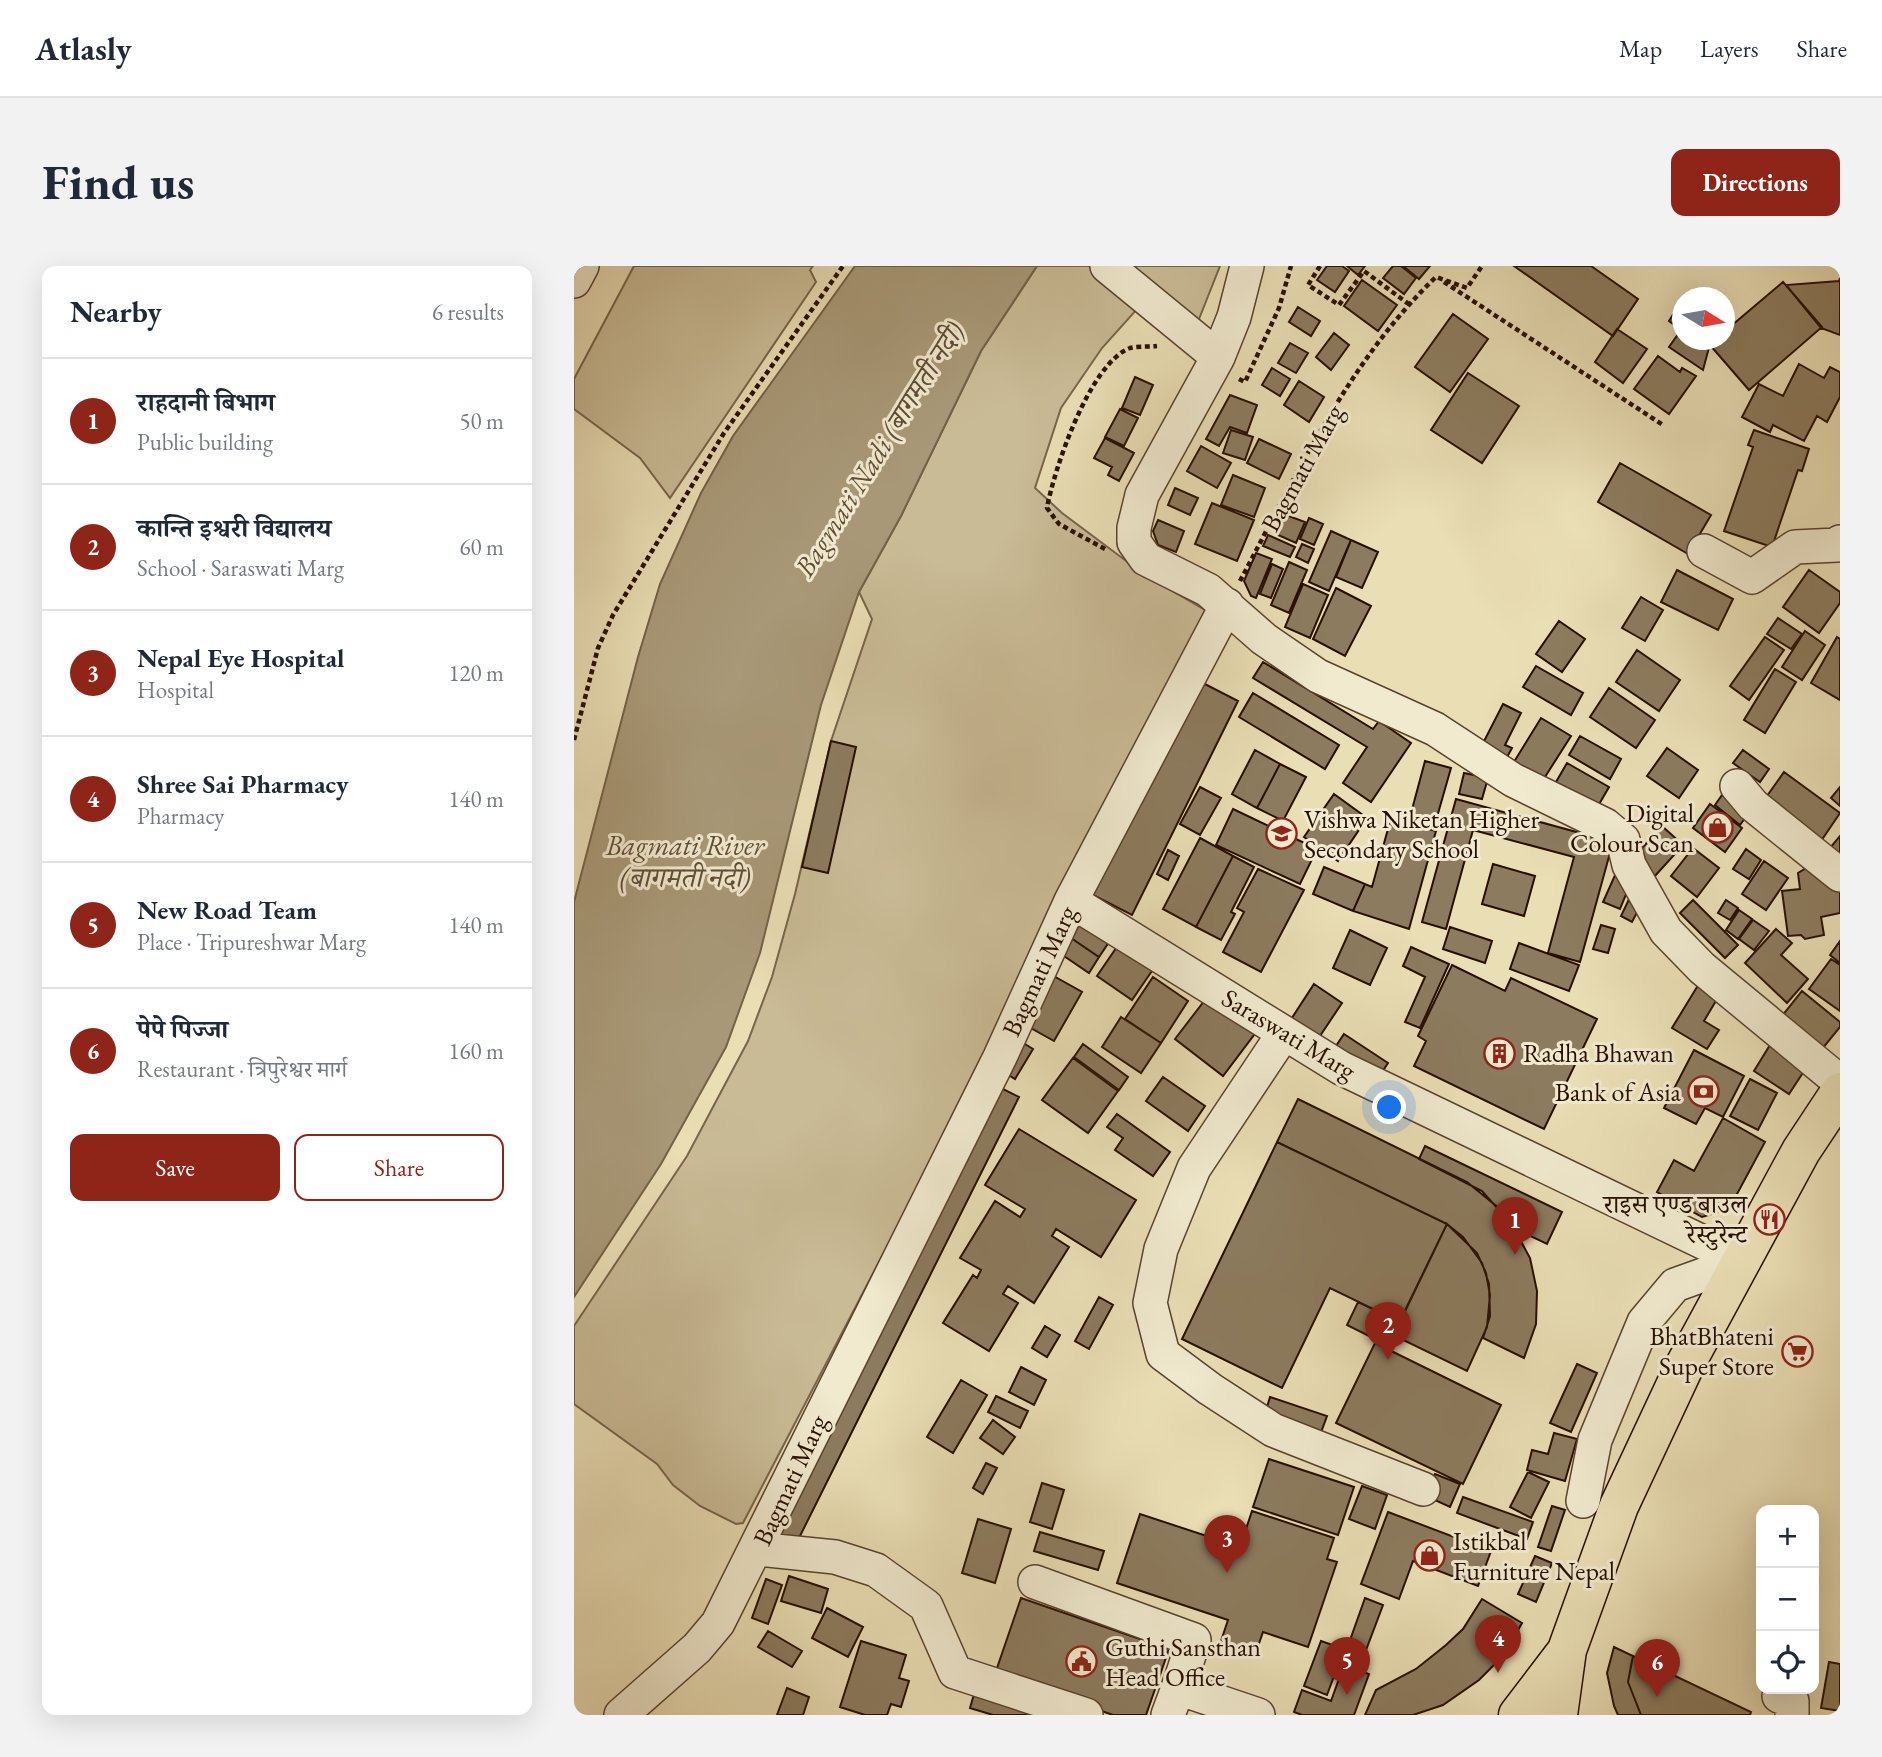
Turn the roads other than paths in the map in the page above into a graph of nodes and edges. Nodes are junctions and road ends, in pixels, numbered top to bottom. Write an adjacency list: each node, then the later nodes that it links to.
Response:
1 (582, 266): 4 (street)
2 (1107, 266): 5 (street)
3 (1247, 266): 5 (street)
4 (574, 281)
5 (1211, 356): 8 (street)
6 (1840, 542): 7 (street)
7 (1704, 551)
8 (1227, 605): 11 (street, Bagmati Marg); 13 (street)
9 (1737, 786): 10 (street)
10 (1840, 875)
11 (1071, 901): 12 (street, Saraswati Marg); 18 (street, Bagmati Marg)
12 (1284, 1033): 15 (street, Saraswati Marg); 16 (street)
13 (1840, 1082)
14 (1840, 1092): 15 (highway)
15 (1742, 1261): 17 (street); 20 (highway)
16 (1423, 1489)
17 (1583, 1501)
18 (757, 1549): 23 (street, Bagmati Marg); 24 (street)
19 (1035, 1583): 22 (street)
20 (1567, 1650): 26 (highway); 27 (highway)
21 (1780, 1694): 28 (street)
22 (1173, 1701): 25 (street)
23 (621, 1715)
24 (1086, 1715)
25 (1258, 1715)
26 (1518, 1715)
27 (1558, 1715)
28 (1792, 1715)

